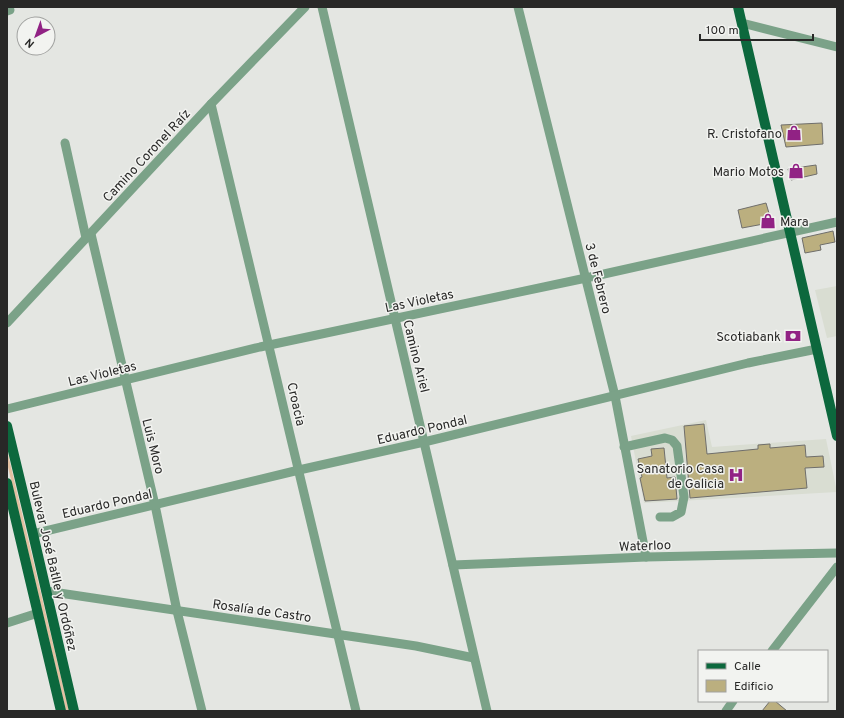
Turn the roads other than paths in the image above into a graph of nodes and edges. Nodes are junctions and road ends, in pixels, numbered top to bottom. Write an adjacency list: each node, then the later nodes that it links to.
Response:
1 (305, 7): 7 (street, Camino Coronel Raíz)
2 (322, 7): 13 (street, Camino Ariel)
3 (518, 7): 12 (street, 3 de Febrero)
4 (738, 7): 5 (main road)
5 (742, 23): 6 (street); 10 (main road)
6 (837, 47)
7 (211, 104): 11 (street, Camino Coronel Raíz); 15 (street, Croacia)
8 (65, 143): 11 (street, Luis Moro)
9 (837, 222): 10 (street, Las Violetas)
10 (790, 232): 12 (street, Las Violetas); 16 (main road)
11 (88, 236): 14 (street, Camino Coronel Raíz); 17 (street, Luis Moro)
12 (586, 278): 13 (street, Las Violetas); 18 (street, 3 de Febrero)
13 (395, 319): 15 (street, Las Violetas); 23 (street, Camino Ariel)
14 (7, 323)
15 (270, 345): 17 (street, Las Violetas); 25 (street, Croacia)
16 (817, 349): 18 (street, Eduardo Pondal); 20 (main road)
17 (125, 381): 19 (street, Las Violetas); 27 (street, Luis Moro)
18 (615, 396): 23 (street, Eduardo Pondal); 24 (street, 3 de Febrero)
19 (7, 409)
20 (835, 419): 22 (main road)
21 (7, 426): 29 (main road, Bulevar José Batlle y Ordóñez)
22 (837, 436)
23 (424, 442): 25 (street, Eduardo Pondal); 32 (street, Camino Ariel)
24 (624, 447): 28 (street); 31 (street, 3 de Febrero)
25 (299, 470): 27 (street, Eduardo Pondal); 38 (street, Croacia)
26 (7, 483): 36 (main road, Bulevar José Batlle y Ordóñez)
27 (155, 505): 29 (street, Eduardo Pondal); 35 (street, Luis Moro)
28 (660, 517)
29 (33, 534): 34 (main road, Bulevar José Batlle y Ordóñez)
30 (837, 553): 31 (street, Waterloo)
31 (646, 557): 32 (street, Waterloo)
32 (453, 565): 40 (street, Camino Ariel)
33 (837, 567): 39 (street)
34 (46, 591): 35 (street, Rosalía de Castro); 43 (main road, Bulevar José Batlle y Ordóñez)
35 (178, 611): 38 (street, Rosalía de Castro); 44 (street, Luis Moro)
36 (38, 613): 37 (street); 42 (main road, Bulevar José Batlle y Ordóñez)
37 (7, 623)
38 (338, 634): 40 (street, Rosalía de Castro); 45 (street, Croacia)
39 (773, 650)
40 (474, 658): 46 (street, Camino Ariel)
41 (732, 702): 47 (street)
42 (61, 711)
43 (74, 711)
44 (202, 711)
45 (356, 711)
46 (487, 711)
47 (726, 711)

